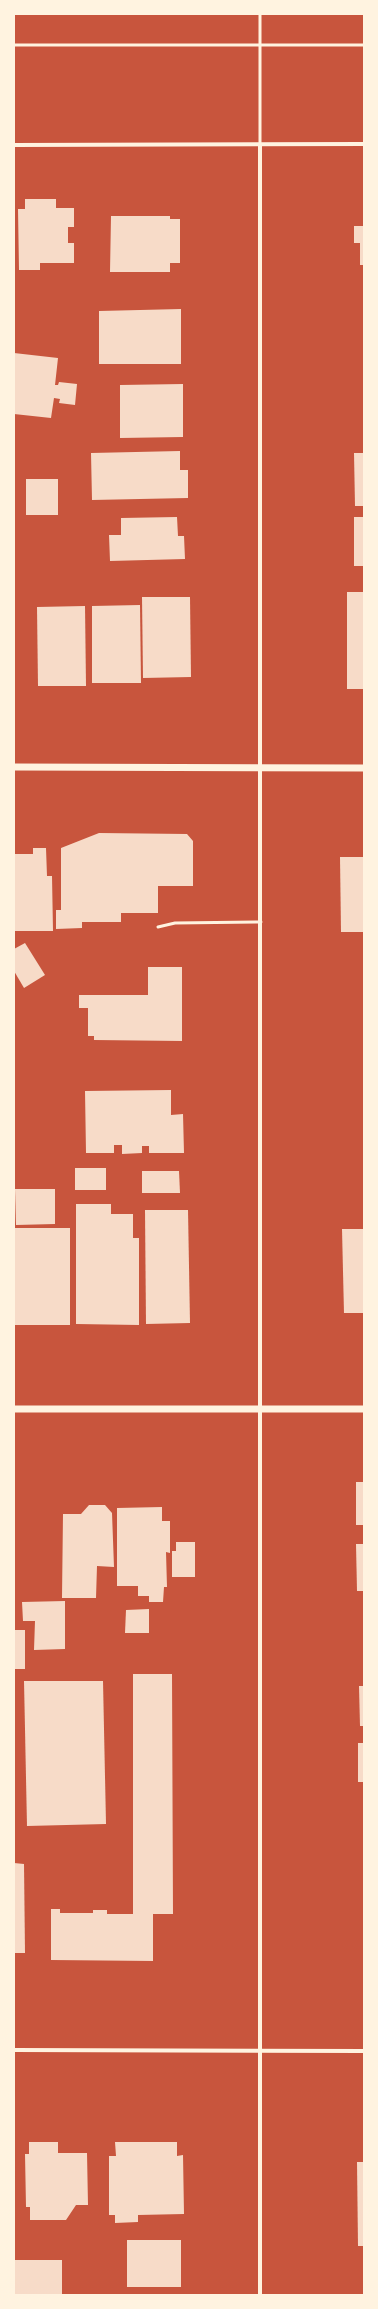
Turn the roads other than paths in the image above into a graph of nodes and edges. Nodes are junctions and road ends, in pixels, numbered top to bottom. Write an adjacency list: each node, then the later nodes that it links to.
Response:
1 (260, 14): 3 (lane)
2 (14, 45): 3 (lane)
3 (260, 45): 4 (lane); 7 (lane)
4 (364, 45)
5 (364, 144): 7 (street)
6 (14, 145): 7 (street)
7 (260, 146): 9 (street)
8 (14, 767): 9 (street)
9 (260, 768): 10 (street); 11 (street)
10 (364, 768)
11 (261, 922): 12 (lane); 13 (street)
12 (158, 927)
13 (261, 1408): 14 (street); 15 (street); 18 (street)
14 (14, 1409)
15 (364, 1409)
16 (14, 2050): 18 (street)
17 (364, 2051): 18 (street)
18 (260, 2052): 19 (street)
19 (260, 2295)

